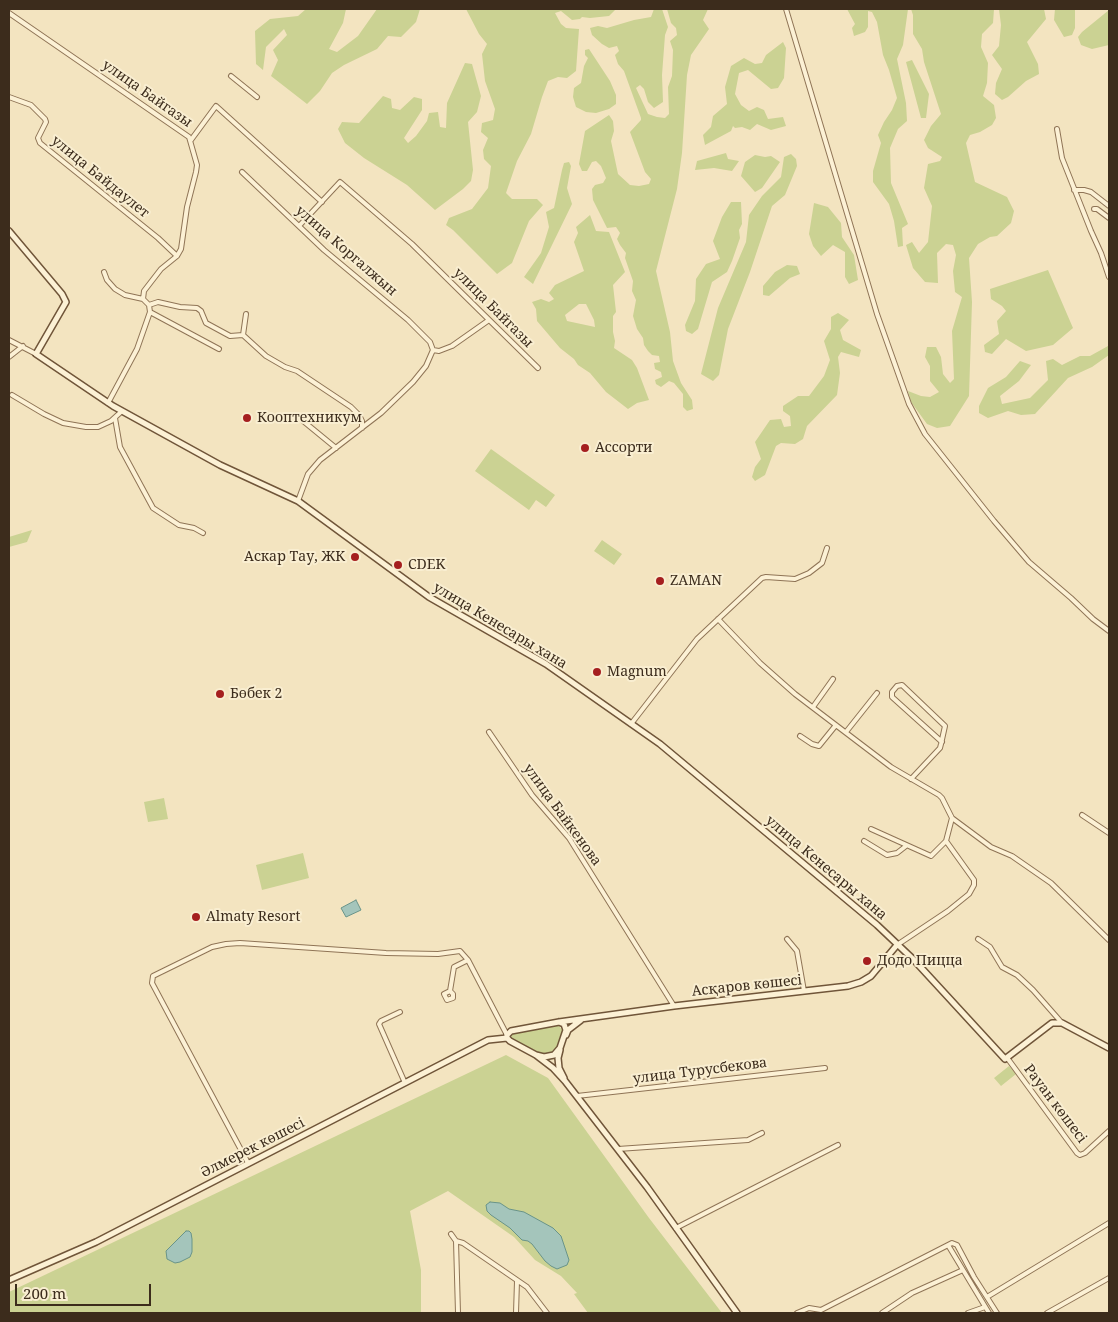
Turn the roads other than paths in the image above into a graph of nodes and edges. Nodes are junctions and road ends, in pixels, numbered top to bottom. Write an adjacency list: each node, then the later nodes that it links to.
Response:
1 (786, 9): 43 (street)
2 (9, 13): 7 (street, улица Байгазы)
3 (231, 76): 5 (street)
4 (9, 97): 16 (street, улица Байдаулет)
5 (257, 98)
6 (1057, 128): 9 (street)
7 (191, 140): 10 (street, улица Байгазы); 16 (street)
8 (242, 172): 14 (street, улица Коргалжын)
9 (1074, 190): 11 (street); 18 (street)
10 (322, 202): 14 (street, улица Байгазы); 23 (street, улица Байгазы)
11 (1109, 206)
12 (1094, 209): 13 (street)
13 (1109, 218)
14 (300, 226): 28 (street, улица Коргалжын)
15 (9, 231): 29 (street)
16 (177, 256): 19 (street)
17 (104, 272): 19 (street)
18 (1109, 277)
19 (143, 299): 20 (street)
20 (149, 304): 21 (street); 24 (street)
21 (150, 312): 27 (street); 33 (street)
22 (246, 314): 24 (street)
23 (489, 320): 28 (street); 31 (street, улица Байгазы)
24 (243, 335): 37 (street)
25 (9, 340): 26 (street)
26 (23, 346): 29 (street); 30 (street)
27 (219, 349)
28 (433, 350): 37 (street)
29 (36, 354): 33 (street, улица Кенесары хана)
30 (9, 357)
31 (538, 368)
32 (12, 394): 36 (street)
33 (108, 403): 34 (street, улица Кенесары хана)
34 (122, 411): 36 (street); 39 (street, улица Кенесары хана)
35 (297, 416): 38 (street)
36 (115, 418): 40 (street)
37 (362, 428): 38 (street)
38 (336, 448): 39 (street)
39 (298, 501): 47 (street, улица Кенесары хана)
40 (203, 533)
41 (828, 548): 42 (street)
42 (718, 619): 46 (street); 47 (street)
43 (1109, 631)
44 (834, 679): 46 (street)
45 (877, 693): 50 (street)
46 (813, 707): 48 (street)
47 (631, 724): 64 (street, улица Кенесары хана)
48 (836, 725): 50 (street); 51 (street)
49 (489, 732): 68 (street, улица Байкенова)
50 (846, 732): 53 (street)
51 (800, 736)
52 (942, 742): 52 (street); 53 (street)
53 (912, 779): 55 (street)
54 (1082, 815): 57 (street)
55 (952, 818): 58 (street); 63 (street)
56 (871, 830): 60 (street)
57 (1109, 833)
58 (946, 840): 60 (street); 64 (street)
59 (864, 841): 60 (street)
60 (906, 846)
61 (788, 939): 67 (street)
62 (978, 940): 72 (street)
63 (1109, 940)
64 (897, 946): 67 (street, Асқаров көшесі); 77 (street)
65 (468, 960): 66 (street); 73 (street); 86 (street)
66 (450, 991)
67 (804, 991): 68 (street, Асқаров көшесі)
68 (674, 1006): 70 (street, Асқаров көшесі)
69 (400, 1012): 80 (street)
70 (584, 1019): 71 (street, Асқаров көшесі); 74 (street)
71 (560, 1022): 73 (street, Әлмерек көшесі); 74 (street)
72 (1062, 1023): 75 (street); 77 (street)
73 (507, 1037): 76 (street); 80 (street, Әлмерек көшесі)
74 (564, 1038): 76 (street); 79 (street)
75 (1109, 1048)
76 (536, 1055): 79 (street)
77 (1008, 1059): 82 (street, Рауан көшесі)
78 (825, 1068): 81 (street, улица Турусбекова)
79 (565, 1081): 81 (street)
80 (405, 1083): 86 (street, Әлмерек көшесі)
81 (577, 1096): 85 (street)
82 (1109, 1131)
83 (762, 1133): 85 (street)
84 (838, 1145): 88 (street)
85 (618, 1150): 88 (street)
86 (248, 1163): 94 (street, Әлмерек көшесі)
87 (1109, 1223): 96 (street)
88 (676, 1228): 102 (street)
89 (451, 1234): 90 (street)
90 (456, 1241): 95 (street); 99 (street)
91 (948, 1245): 92 (street); 96 (street); 98 (street)
92 (963, 1270): 97 (street); 104 (street)
93 (1109, 1278): 108 (street)
94 (9, 1280)
95 (517, 1281): 100 (street); 101 (street)
96 (987, 1297): 107 (street)
97 (985, 1307): 105 (street); 106 (street)
98 (821, 1312): 103 (street)
99 (458, 1313)
100 (516, 1313)
101 (547, 1313)
102 (737, 1313)
103 (796, 1313)
104 (882, 1313)
105 (968, 1313)
106 (989, 1313)
107 (997, 1313)
108 (1047, 1313)

